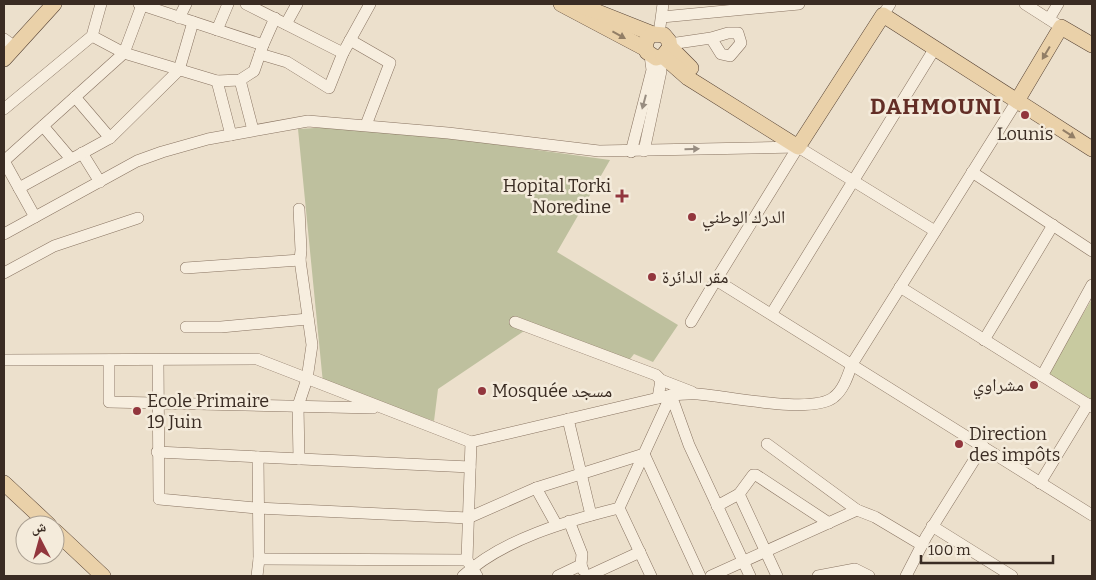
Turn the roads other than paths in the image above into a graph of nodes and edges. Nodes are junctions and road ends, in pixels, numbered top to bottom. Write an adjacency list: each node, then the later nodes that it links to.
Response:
1 (54, 4): 27 (main road)
2 (102, 4): 24 (street)
3 (186, 4): 18 (street)
4 (228, 4): 23 (street)
5 (246, 4): 19 (street)
6 (297, 4): 22 (street)
7 (370, 4): 26 (street)
8 (561, 4): 29 (main road, one-way to 29)
9 (578, 4): 29 (main road)
10 (663, 4): 17 (street)
11 (799, 4): 15 (street)
12 (1025, 4): 21 (street)
13 (1058, 4): 21 (street)
14 (140, 5): 18 (street); 33 (street)
15 (772, 5): 17 (street)
16 (887, 9): 30 (main road); 46 (main road)
17 (662, 17): 29 (street)
18 (179, 18): 20 (street)
19 (275, 18): 22 (street); 31 (street)
20 (193, 22): 23 (street); 35 (street)
21 (1055, 23): 28 (main road); 39 (main road, one-way to 39)
22 (286, 24): 32 (street)
23 (217, 30): 31 (street)
24 (92, 36): 33 (street); 40 (street)
25 (711, 38): 29 (street)
26 (350, 40): 32 (street); 41 (street)
27 (9, 43): 34 (main road)
28 (1092, 45)
29 (660, 46): 46 (main road); 48 (street, one-way to 48); 49 (street)
30 (935, 48): 39 (main road); 54 (street)
31 (261, 50): 32 (street); 36 (street)
32 (343, 53)
33 (124, 54): 35 (street); 38 (street)
34 (4, 59)
35 (179, 70): 37 (street); 45 (street)
36 (240, 80): 37 (street); 43 (street)
37 (217, 81): 44 (street)
38 (75, 97): 42 (street); 45 (street)
39 (1017, 101): 47 (main road, one-way to 47); 53 (street)
40 (4, 109)
41 (366, 125): 43 (street); 48 (street)
42 (43, 126): 51 (street); 52 (street)
43 (252, 130): 44 (street)
44 (231, 135): 55 (street)
45 (110, 138): 50 (street)
46 (798, 147): 49 (street, one-way to 46); 54 (street); 67 (street)
47 (1092, 149)
48 (631, 152): 49 (street)
49 (644, 152)
50 (82, 153): 51 (street); 55 (street)
51 (71, 159): 56 (street)
52 (4, 161): 56 (street)
53 (972, 172): 60 (street); 61 (street)
54 (854, 180): 61 (street); 70 (street)
55 (100, 182): 58 (street)
56 (19, 188): 58 (street)
57 (298, 209): 64 (street)
58 (35, 217): 62 (street)
59 (138, 218): 66 (street)
60 (1052, 225): 63 (street); 75 (street)
61 (935, 231): 69 (street)
62 (4, 234)
63 (1092, 251)
64 (300, 260): 65 (street); 71 (street)
65 (186, 268)
66 (4, 273)
67 (716, 280): 70 (street); 73 (street)
68 (1092, 285): 80 (street)
69 (900, 287): 75 (street); 79 (street)
70 (772, 313): 79 (street)
71 (308, 319): 74 (street); 81 (street)
72 (515, 322): 82 (street)
73 (691, 322)
74 (186, 326)
75 (984, 340): 80 (street)
76 (4, 360): 77 (street)
77 (109, 360): 78 (street); 86 (street)
78 (158, 360): 81 (street); 86 (street)
79 (852, 364): 83 (street); 93 (street)
80 (1042, 376): 88 (street)
81 (307, 379): 87 (street); 89 (street)
82 (661, 380): 83 (street); 85 (street)
83 (696, 394): 84 (street)
84 (671, 395): 85 (street); 95 (street); 104 (street)
85 (658, 398): 90 (street)
86 (157, 403): 87 (street); 94 (street)
87 (298, 406): 89 (street); 97 (street)
88 (1090, 406): 101 (street)
89 (382, 408): 91 (street)
90 (568, 420): 91 (street); 99 (street)
91 (471, 442): 98 (street)
92 (767, 444): 107 (street)
93 (983, 446): 101 (street); 115 (street)
94 (157, 452): 96 (street); 105 (street)
95 (644, 454): 99 (street); 106 (street); 129 (street)
96 (258, 457): 97 (street); 105 (street)
97 (299, 459): 98 (street)
98 (470, 467): 111 (street)
99 (581, 474): 102 (street); 109 (street)
100 (4, 483): 108 (main road)
101 (1040, 483): 110 (street)
102 (536, 488): 111 (street); 114 (street)
103 (739, 494): 104 (street); 113 (street); 118 (street)
104 (717, 506): 121 (street)
105 (257, 508): 111 (street); 120 (street)
106 (619, 508): 109 (street); 119 (street)
107 (857, 510): 113 (street); 117 (street)
108 (38, 515)
109 (591, 515): 112 (street)
110 (1092, 515)
111 (468, 518): 123 (street)
112 (569, 521): 114 (street); 122 (street)
113 (829, 523): 118 (street)
114 (556, 524): 123 (street)
115 (932, 526): 117 (street); 136 (street)
116 (65, 540): 124 (main road)
117 (922, 545): 135 (street)
118 (765, 551): 121 (street); 132 (street)
119 (640, 552): 127 (street); 128 (street)
120 (259, 559): 123 (street); 125 (street)
121 (743, 561): 130 (street); 131 (street)
122 (581, 565): 126 (street); 127 (street)
123 (470, 570)
124 (103, 576)
125 (257, 576)
126 (558, 576)
127 (587, 576)
128 (651, 576)
129 (700, 576)
130 (711, 576)
131 (750, 576)
132 (776, 576)
133 (818, 576): 134 (street)
134 (869, 576)
135 (906, 576)
136 (1012, 576)

